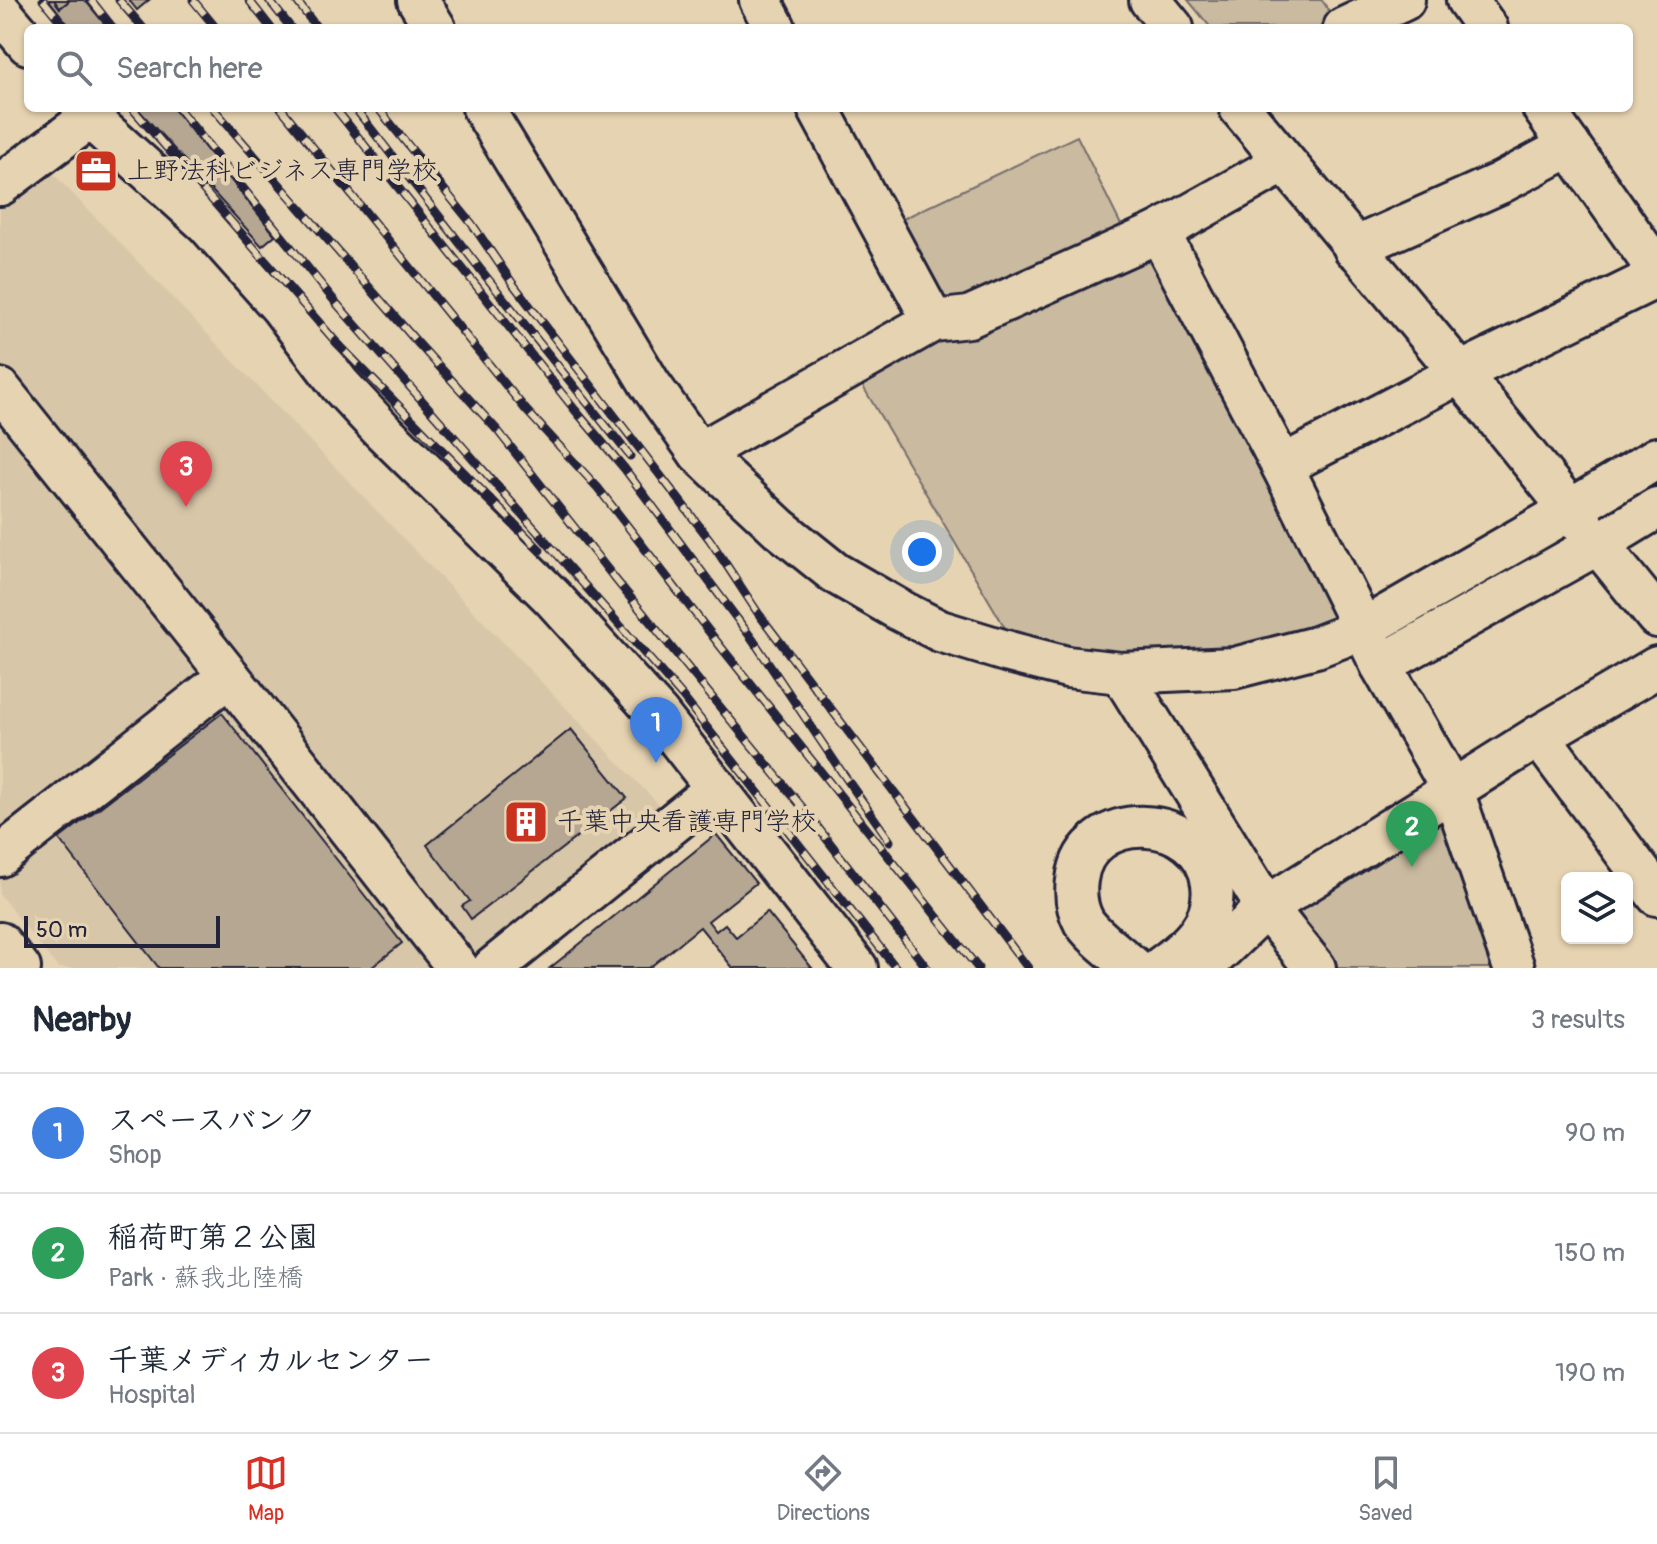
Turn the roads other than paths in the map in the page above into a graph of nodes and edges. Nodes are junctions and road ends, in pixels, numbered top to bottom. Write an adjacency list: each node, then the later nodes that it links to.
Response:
1 (418, 0): 7 (street)
2 (760, 0): 8 (street)
3 (1150, 0): 9 (street)
4 (1404, 0): 10 (street)
5 (1467, 0): 11 (street)
6 (0, 11): 12 (street)
7 (433, 24)
8 (773, 24)
9 (1170, 24)
10 (1353, 24)
11 (1484, 24)
12 (24, 39)
13 (485, 112): 28 (street)
14 (820, 112): 25 (street)
15 (1243, 112): 19 (street)
16 (1546, 112): 18 (street)
17 (86, 113): 20 (street); 41 (street)
18 (1570, 146): 22 (street); 23 (street)
19 (1284, 162): 21 (street); 22 (street)
20 (0, 185)
21 (1159, 232): 25 (street); 30 (street)
22 (1354, 248): 26 (street)
23 (1657, 270)
24 (1657, 277): 26 (street)
25 (933, 321): 28 (street)
26 (1460, 373): 30 (street); 32 (street)
27 (0, 389): 39 (street)
28 (699, 453): 38 (street)
29 (1657, 458): 32 (street)
30 (1282, 466): 35 (street)
31 (1657, 508): 33 (street)
32 (1570, 510): 33 (street); 35 (street)
33 (1598, 544): 34 (street); 36 (street)
34 (1657, 617)
35 (1363, 629): 36 (street); 38 (street)
36 (1381, 665): 42 (street)
37 (1657, 667): 40 (street)
38 (1121, 673): 45 (street)
39 (229, 676): 43 (street); 48 (street)
40 (1539, 736): 42 (street); 44 (street)
41 (717, 788): 49 (street); 50 (street)
42 (1453, 791): 45 (street); 55 (street)
43 (0, 856)
44 (1657, 895)
45 (1266, 907): 53 (street); 54 (street)
46 (0, 943): 47 (street)
47 (20, 968)
48 (458, 968)
49 (493, 968)
50 (857, 968)
51 (1134, 968): 52 (street)
52 (1160, 968)
53 (1202, 968)
54 (1315, 968)
55 (1514, 968)

